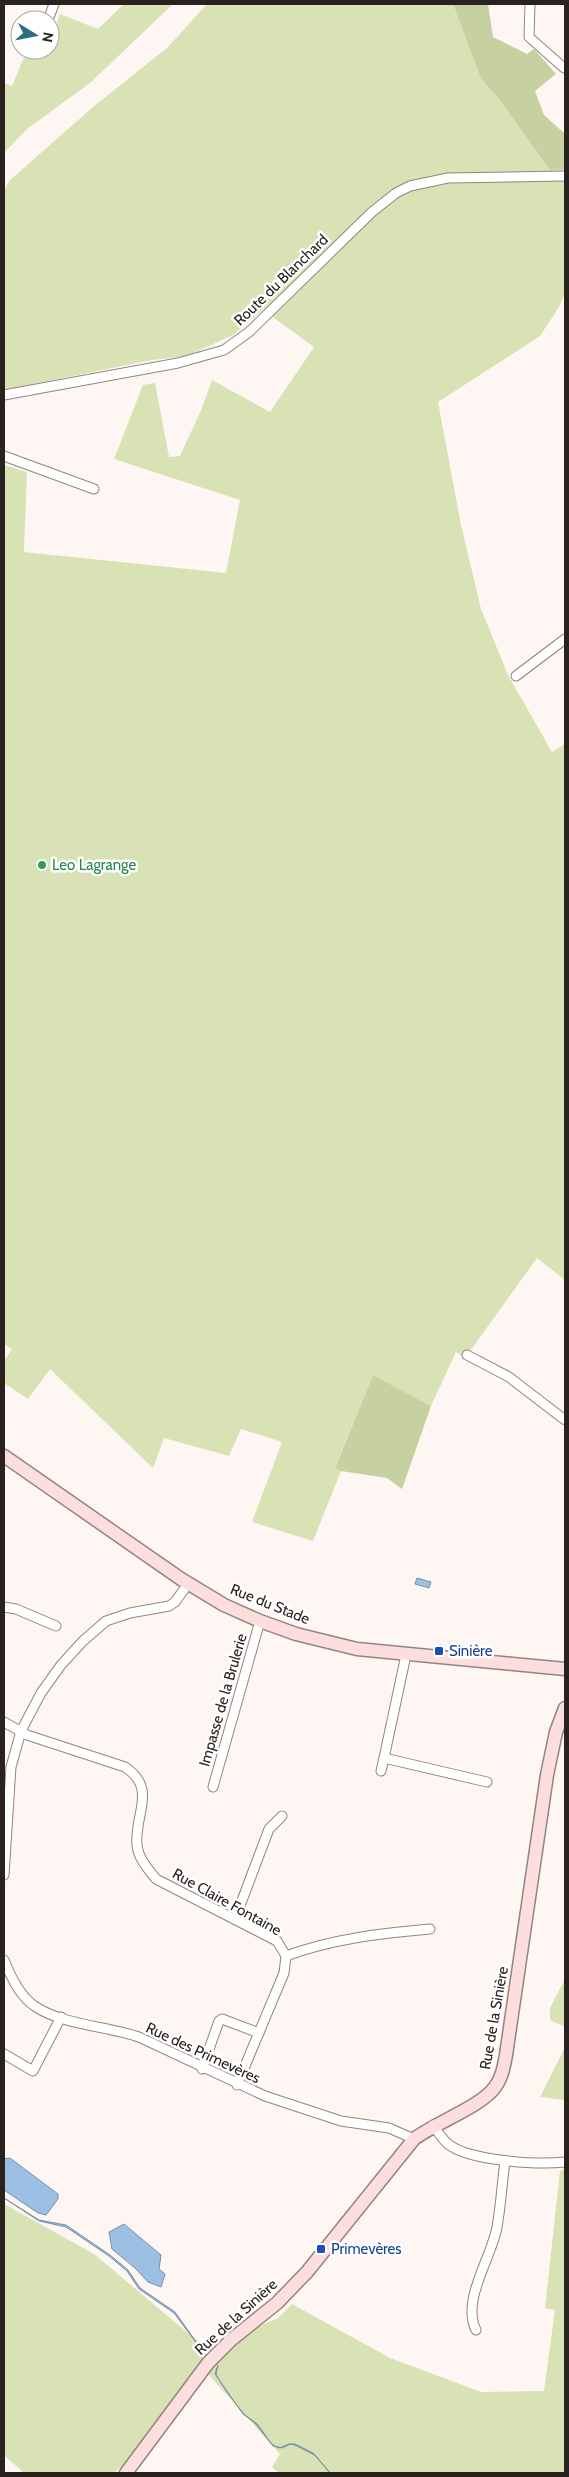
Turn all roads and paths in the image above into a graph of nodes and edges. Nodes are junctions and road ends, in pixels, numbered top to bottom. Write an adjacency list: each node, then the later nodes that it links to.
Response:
1 (530, 4): 2 (street)
2 (564, 68)
3 (565, 176): 4 (street, Route du Blanchard)
4 (4, 395)
5 (4, 456): 6 (street)
6 (94, 489)
7 (565, 639): 8 (street)
8 (516, 676)
9 (467, 1355): 10 (street)
10 (565, 1420)
11 (4, 1456): 12 (street, Rue du Stade)
12 (188, 1584): 14 (street, Rue du Stade); 20 (street)
13 (4, 1607): 15 (street)
14 (260, 1620): 16 (street, Rue du Stade); 24 (street, Impasse de la Brulerie)
15 (56, 1626)
16 (406, 1655): 17 (street, Rue du Stade); 21 (street)
17 (565, 1669)
18 (565, 1708): 38 (street, Rue de la Sinière)
19 (4, 1722): 20 (street)
20 (21, 1731): 26 (street); 28 (street, Rue Claire Fontaine)
21 (384, 1758): 22 (street); 23 (street)
22 (382, 1771)
23 (487, 1782)
24 (213, 1787)
25 (282, 1816): 28 (street)
26 (6, 1835): 27 (street)
27 (4, 1875)
28 (235, 1919): 30 (street, Rue Claire Fontaine)
29 (430, 1929): 30 (street)
30 (286, 1956): 34 (street, Rue Claire Fontaine)
31 (4, 1960): 32 (street, Rue des Primevères)
32 (6, 1972): 33 (street, Rue des Primevères)
33 (61, 2017): 35 (street); 36 (street, Rue des Primevères)
34 (259, 2034): 36 (street); 37 (street, Rue Claire Fontaine)
35 (4, 2054)
36 (202, 2069): 37 (street, Rue des Primevères)
37 (237, 2085): 39 (street, Rue des Primevères)
38 (433, 2125): 39 (street, Rue de la Sinière); 40 (street)
39 (414, 2139): 43 (street, Rue de la Sinière)
40 (505, 2161): 41 (street); 42 (street)
41 (565, 2162)
42 (476, 2330)
43 (126, 2473)

